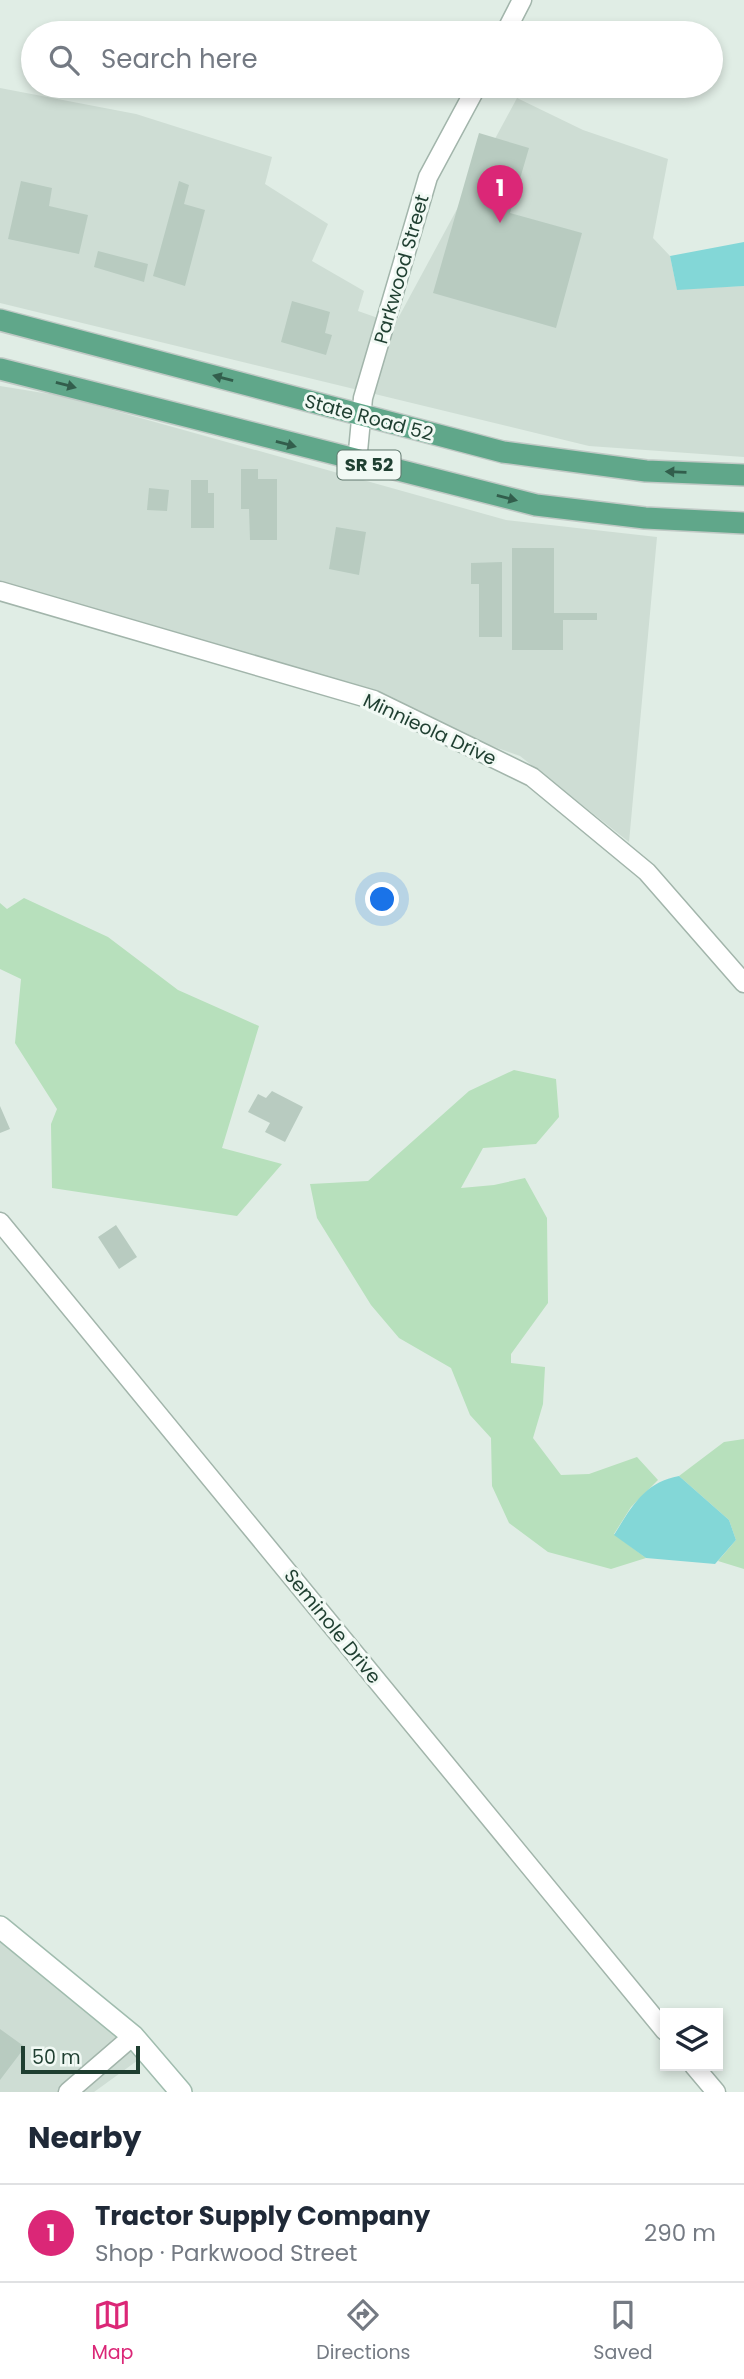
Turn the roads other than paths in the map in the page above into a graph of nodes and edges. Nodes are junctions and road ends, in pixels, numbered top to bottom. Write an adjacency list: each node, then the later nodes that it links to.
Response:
1 (522, 0): 2 (street)
2 (511, 21)
3 (471, 98): 6 (street, Parkwood Street)
4 (0, 320): 6 (main road, State Road 52 / SR 52, one-way to 4)
5 (0, 369): 7 (main road, SR 52, one-way to 7)
6 (360, 415): 7 (street, Parkwood Street); 8 (main road, State Road 52 / SR 52, one-way to 6)
7 (357, 462): 9 (main road, SR 52, one-way to 9)
8 (744, 475)
9 (744, 523)
10 (0, 592): 11 (street, Minnieola Drive)
11 (744, 983)
12 (0, 1222): 14 (street, Seminole Drive)
13 (0, 1927): 15 (street)
14 (660, 2025)
15 (133, 2036): 17 (street); 18 (street)
16 (698, 2071): 19 (street)
17 (68, 2092)
18 (181, 2092)
19 (716, 2092)

